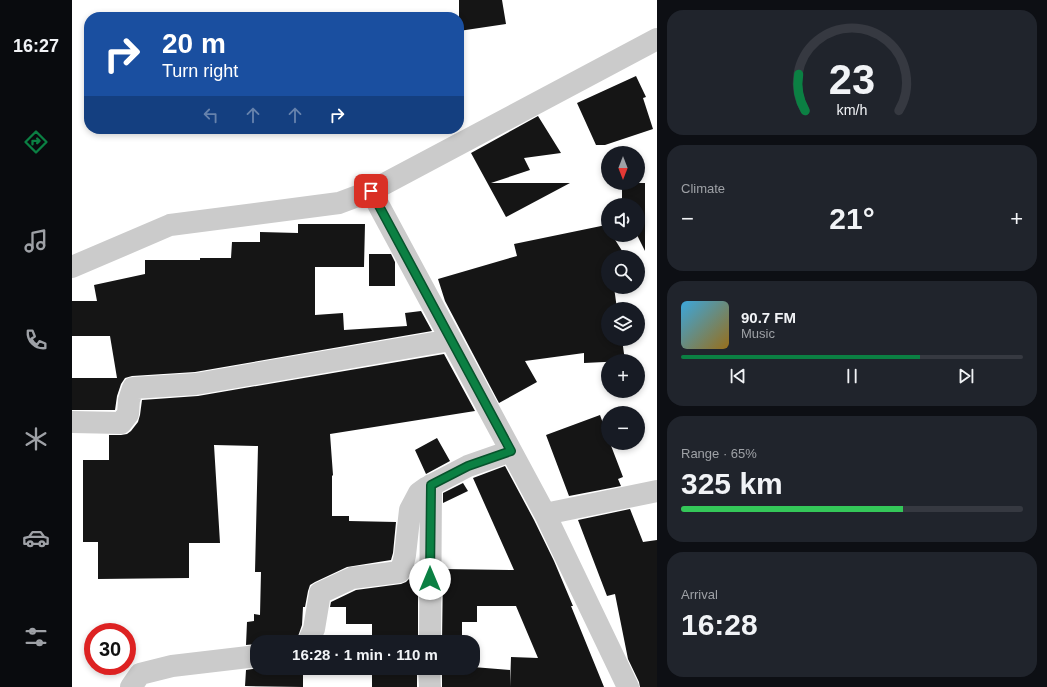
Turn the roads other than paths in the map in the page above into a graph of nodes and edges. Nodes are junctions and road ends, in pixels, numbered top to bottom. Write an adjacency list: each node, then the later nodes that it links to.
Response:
1 (657, 39): 2 (street)
2 (371, 191): 3 (street); 4 (street)
3 (72, 267)
4 (451, 340): 5 (street); 6 (street)
5 (72, 422)
6 (511, 451): 7 (street); 9 (street)
7 (431, 485): 10 (street); 11 (street)
8 (657, 491): 9 (street)
9 (544, 514): 16 (street)
10 (312, 635)
11 (430, 635)
12 (250, 657): 14 (street)
13 (429, 675): 15 (street)
14 (131, 687)
15 (430, 687)
16 (628, 687)

